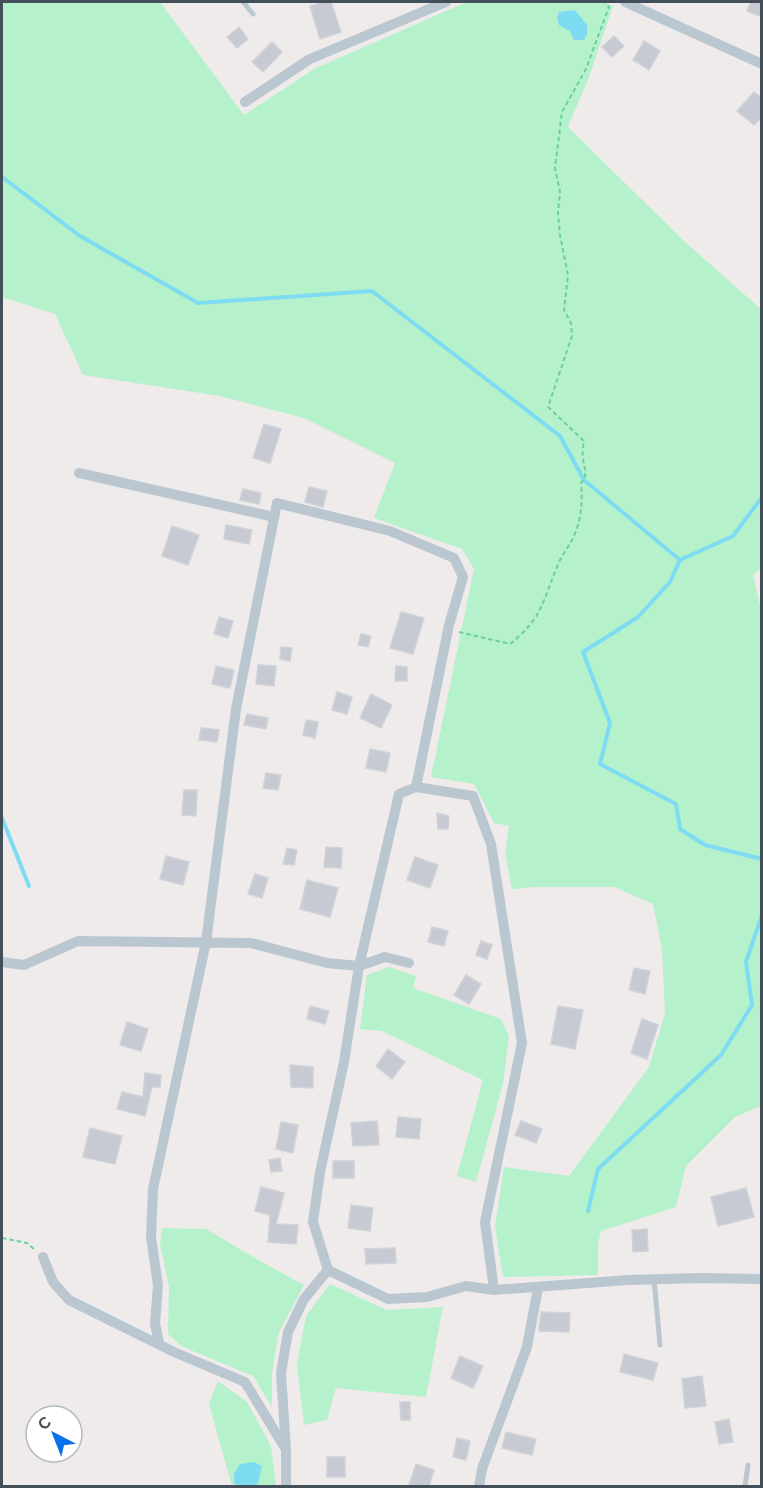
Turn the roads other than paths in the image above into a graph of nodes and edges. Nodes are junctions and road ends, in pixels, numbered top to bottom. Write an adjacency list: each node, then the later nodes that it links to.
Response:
1 (243, 2): 4 (lane)
2 (446, 2): 6 (street)
3 (625, 2): 5 (street)
4 (253, 14)
5 (762, 64)
6 (244, 102)
7 (79, 473): 8 (street)
8 (274, 517): 9 (street); 10 (street)
9 (416, 787): 13 (street); 19 (street)
10 (206, 942): 11 (street); 13 (street); 20 (street)
11 (2, 962)
12 (409, 963): 13 (street)
13 (359, 966): 15 (street)
14 (43, 1257): 20 (street)
15 (328, 1270): 19 (street); 22 (street)
16 (762, 1279): 17 (street)
17 (654, 1280): 18 (street); 21 (lane)
18 (538, 1288): 19 (street); 25 (street)
19 (494, 1290)
20 (159, 1343): 22 (street)
21 (660, 1345)
22 (286, 1450): 24 (street)
23 (748, 1465): 26 (lane)
24 (286, 1486)
25 (479, 1486)
26 (745, 1486)

